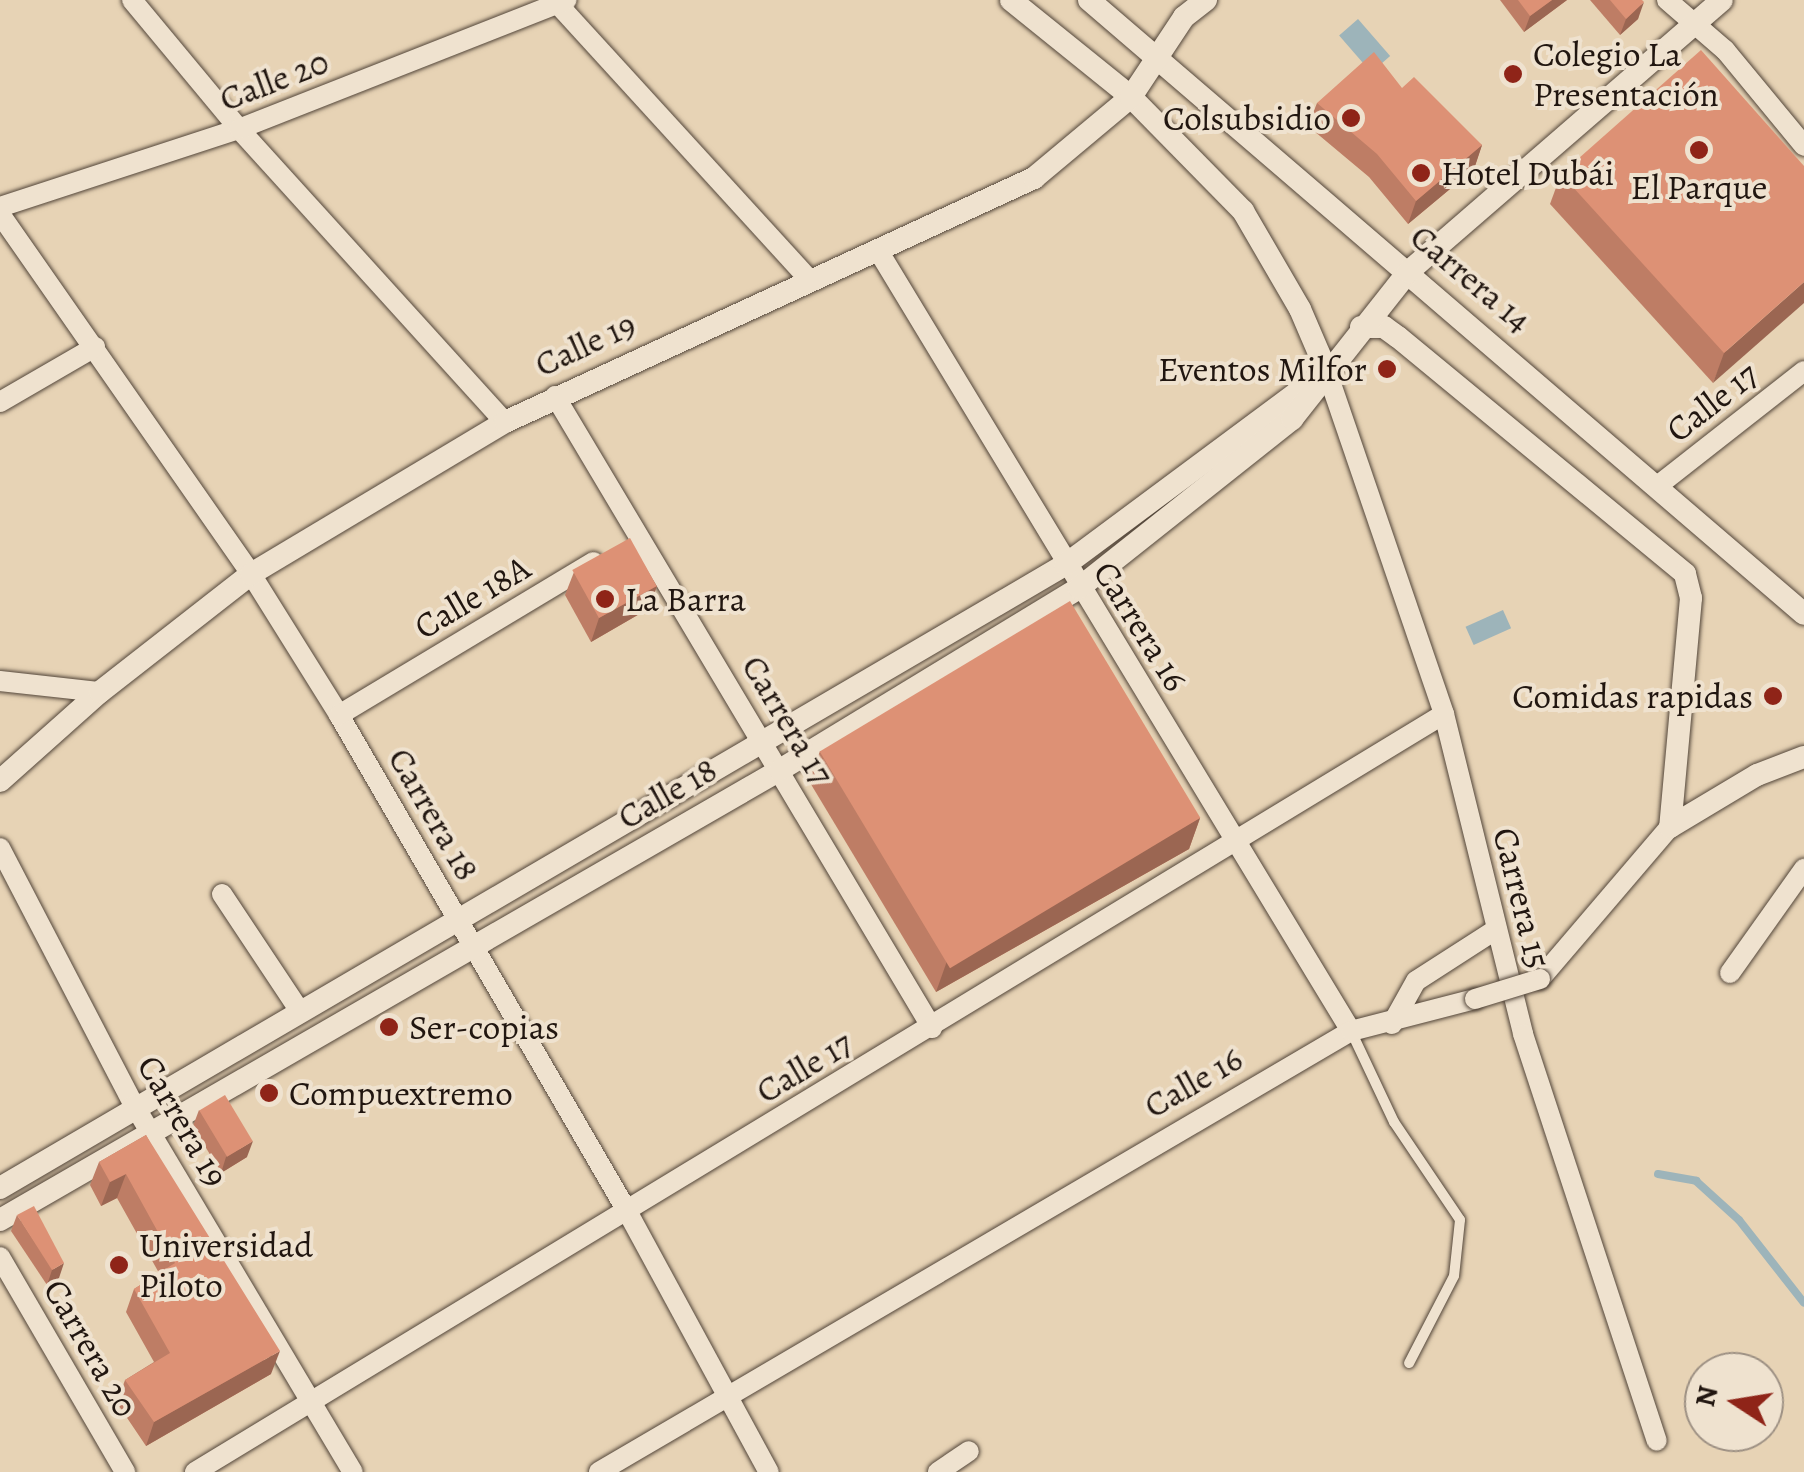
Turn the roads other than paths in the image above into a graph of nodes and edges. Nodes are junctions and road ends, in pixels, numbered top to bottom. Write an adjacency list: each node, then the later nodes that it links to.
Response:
1 (1011, 0): 10 (street)
2 (1090, 0): 9 (street, Carrera 14)
3 (1206, 0): 9 (street, Calle 19)
4 (1667, 0): 8 (street)
5 (560, 2): 11 (street, Calle 20); 16 (street)
6 (1712, 3): 8 (street, Calle 18)
7 (144, 4): 11 (street)
8 (1692, 28): 12 (street); 15 (street, Calle 18)
9 (1159, 60): 10 (street, Calle 19); 15 (street, Carrera 14)
10 (1132, 97): 14 (street, Calle 19); 20 (street)
11 (239, 129): 13 (street, Calle 20); 23 (street)
12 (1804, 146)
13 (0, 210): 18 (street, Carrera 18)
14 (878, 252): 16 (street, Calle 19); 26 (street, Carrera 16)
15 (1408, 272): 17 (street, Calle 18); 24 (street, Carrera 14)
16 (810, 280): 21 (street, Calle 19)
17 (1361, 326): 20 (street, Calle 18); 38 (street)
18 (95, 347): 22 (street); 27 (street, Carrera 18)
19 (1804, 371): 24 (street, Calle 17)
20 (1326, 372): 26 (street, Calle 18); 28 (street, Calle 18); 32 (street, Carrera 15)
21 (555, 396): 23 (street, Calle 19); 25 (street, Carrera 17)
22 (0, 402)
23 (505, 422): 27 (street, Calle 19)
24 (1660, 484): 29 (street, Carrera 14)
25 (639, 535): 33 (street, Calle 18A); 34 (street, Carrera 17)
26 (1065, 565): 28 (street, Carrera 16); 34 (street, Calle 18)
27 (251, 574): 31 (street, Calle 19); 33 (street, Carrera 18)
28 (1079, 588): 36 (street, Calle 18); 39 (street, Carrera 16)
29 (1804, 614)
30 (0, 682): 31 (street)
31 (100, 692): 37 (street, Calle 19)
32 (1444, 714): 39 (street, Calle 17); 44 (street, Carrera 15)
33 (340, 715): 43 (street, Carrera 18)
34 (765, 744): 36 (street, Carrera 17); 43 (street, Calle 18)
35 (1804, 757): 38 (street, Calle 16)
36 (780, 770): 45 (street, Calle 18); 49 (street, Carrera 17)
37 (0, 781)
38 (1670, 827): 48 (street, Calle 16, bridge)
39 (1238, 844): 49 (street, Calle 17); 50 (street, Carrera 16)
40 (0, 848): 51 (street, Carrera 19)
41 (1804, 869): 46 (street)
42 (222, 894): 47 (street)
43 (457, 919): 45 (street, Carrera 18); 47 (street, Calle 18)
44 (1495, 930): 48 (street); 60 (street, Carrera 15)
45 (472, 944): 52 (street, Calle 18); 54 (street, Carrera 18)
46 (1730, 973)
47 (298, 1010): 51 (street, Calle 18)
48 (1392, 1024): 50 (street, Calle 16)
49 (932, 1028): 54 (street, Calle 17)
50 (1351, 1031): 57 (lane); 58 (street, Calle 16)
51 (134, 1106): 52 (street, Carrera 19); 53 (street, Calle 18)
52 (148, 1130): 55 (street, Calle 18); 59 (street, Carrera 19)
53 (0, 1188)
54 (627, 1211): 58 (street, Carrera 18); 59 (street, Calle 17)
55 (0, 1220)
56 (0, 1257): 62 (street, Carrera 20)
57 (1410, 1364)
58 (728, 1393): 65 (street, Calle 16); 66 (street, Carrera 18)
59 (309, 1399): 63 (street, Calle 17); 64 (street, Carrera 19)
60 (1657, 1441)
61 (969, 1451): 67 (street)
62 (125, 1472)
63 (195, 1472)
64 (353, 1472)
65 (599, 1472)
66 (769, 1472)
67 (938, 1472)

